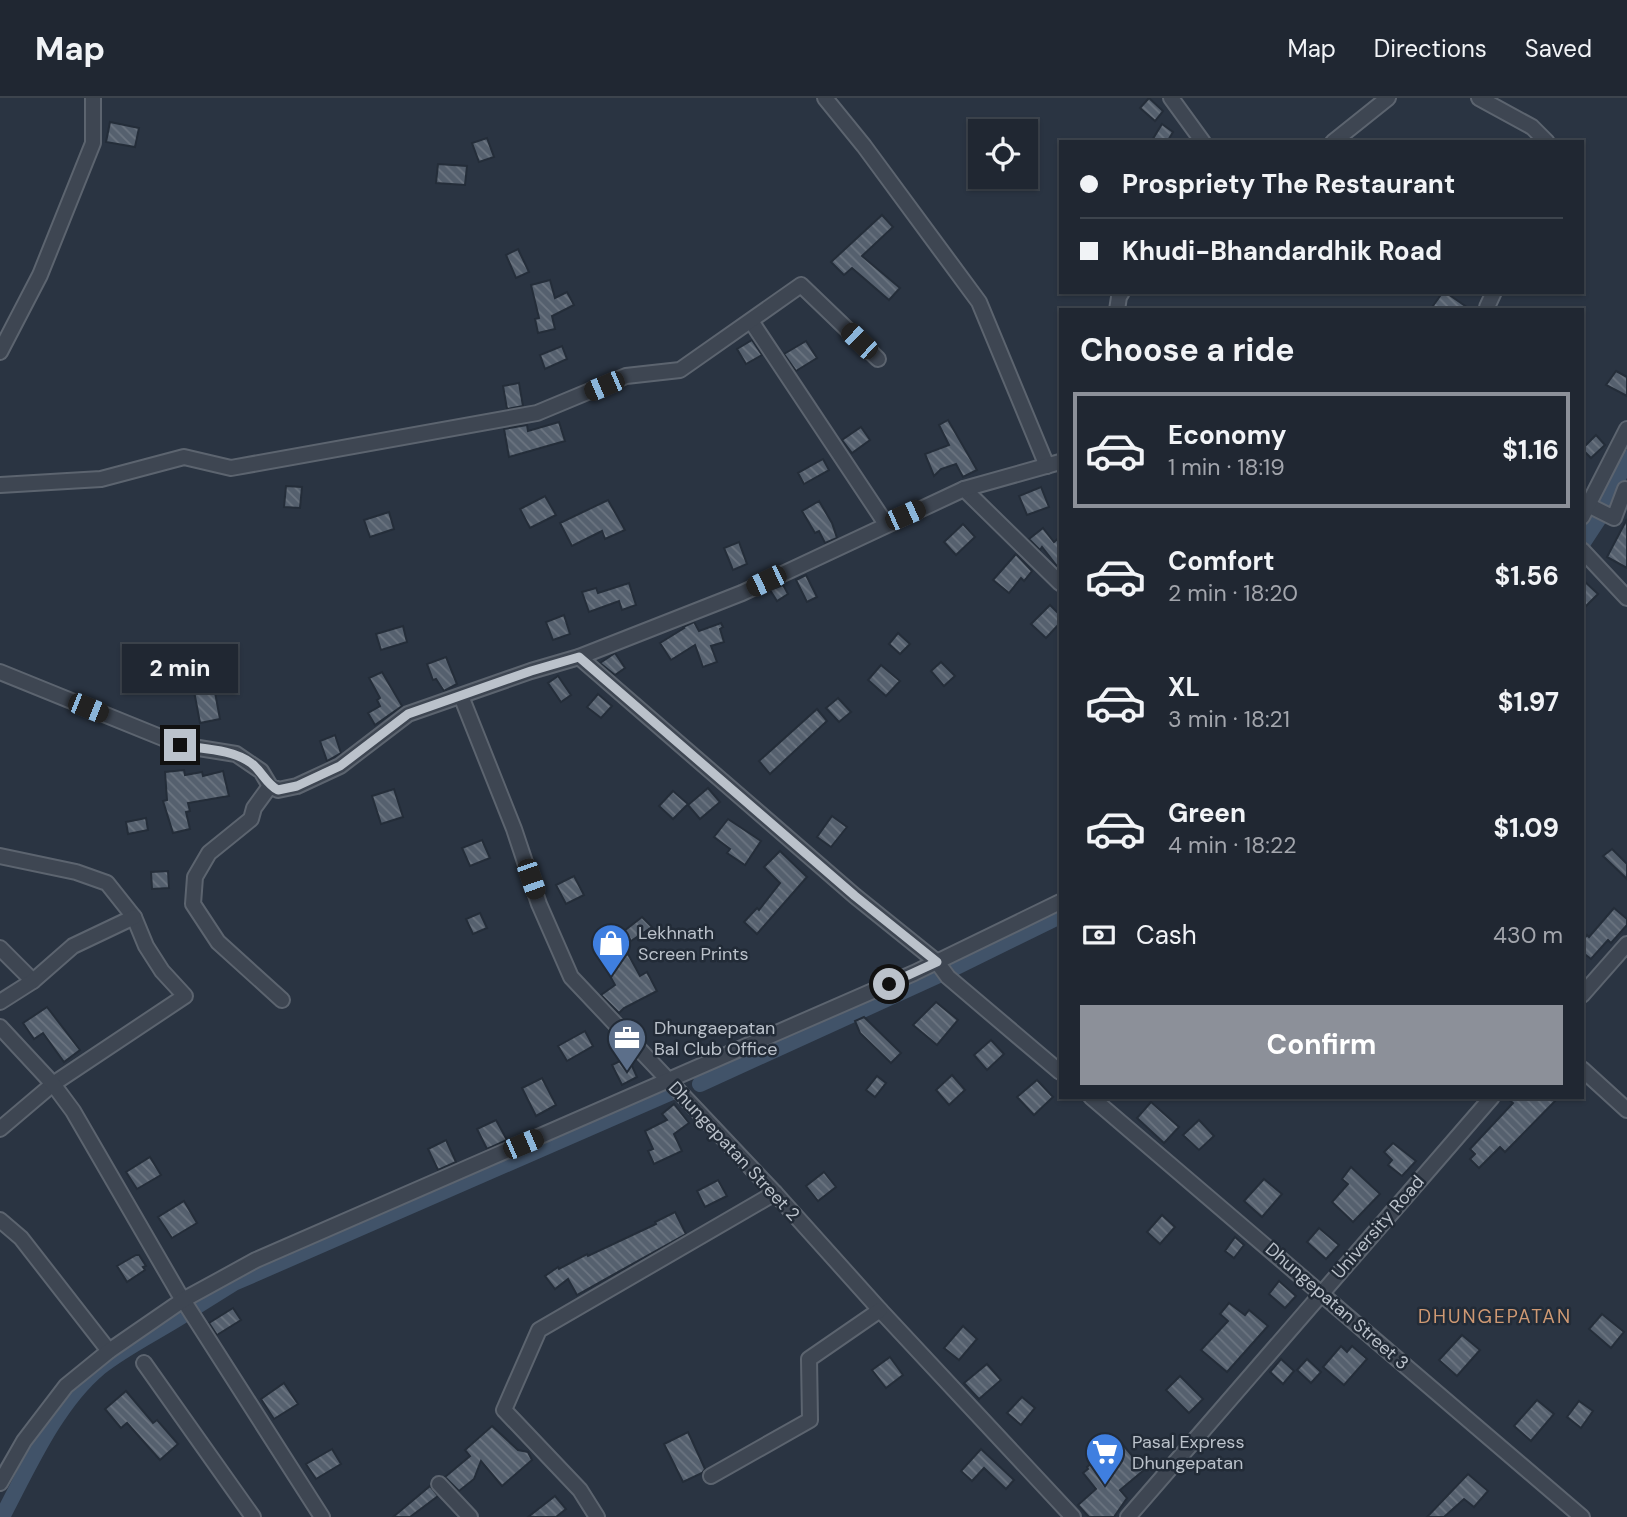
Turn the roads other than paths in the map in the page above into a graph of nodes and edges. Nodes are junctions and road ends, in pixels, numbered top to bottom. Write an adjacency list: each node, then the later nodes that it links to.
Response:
1 (93, 98): 10 (street)
2 (825, 98): 13 (street)
3 (1171, 98): 6 (street)
4 (1388, 98): 7 (street)
5 (1479, 98): 8 (street)
6 (1202, 140)
7 (1336, 140)
8 (1545, 140)
9 (751, 321): 11 (street); 14 (street); 18 (street)
10 (0, 352)
11 (878, 359)
12 (1627, 429): 17 (street)
13 (1054, 464): 15 (street)
14 (0, 485)
15 (964, 489): 18 (street); 20 (street)
16 (1627, 490): 17 (street)
17 (1585, 511)
18 (886, 524): 22 (street)
19 (1584, 552): 21 (street)
20 (1059, 582)
21 (1627, 597)
22 (579, 657): 24 (street); 31 (street)
23 (0, 672): 25 (street)
24 (461, 696): 25 (street); 39 (street, Dhungepatan Street 2)
25 (270, 786): 34 (street)
26 (0, 856): 28 (street)
27 (1059, 902): 31 (street)
28 (134, 916): 32 (street); 40 (street)
29 (1627, 944): 33 (street)
30 (0, 948): 32 (street)
31 (937, 962): 37 (street); 39 (street)
32 (33, 981): 35 (street)
33 (1584, 993)
34 (282, 1000)
35 (0, 1002)
36 (0, 1027): 40 (street)
37 (1059, 1071)
38 (1584, 1071): 43 (street)
39 (670, 1080): 45 (street, Dhungepatan Street 2); 48 (street)
40 (53, 1084): 44 (street); 48 (street)
41 (1093, 1099): 47 (street, Dhungepatan Street 3)
42 (1490, 1099): 47 (street, University Road)
43 (1627, 1110)
44 (0, 1129)
45 (775, 1193): 49 (street, Dhungepatan Street 2); 58 (street)
46 (0, 1220): 50 (street)
47 (1321, 1292): 60 (street, University Road); 61 (street, Dhungepatan Street 3)
48 (183, 1300): 50 (street); 56 (street)
49 (880, 1310): 52 (street); 59 (street, Dhungepatan Street 2)
50 (109, 1351): 53 (street)
51 (144, 1363): 55 (street)
52 (711, 1476)
53 (0, 1483)
54 (439, 1484): 57 (street)
55 (253, 1517)
56 (321, 1517)
57 (470, 1517)
58 (597, 1517)
59 (1073, 1517)
60 (1128, 1517)
61 (1582, 1517)

